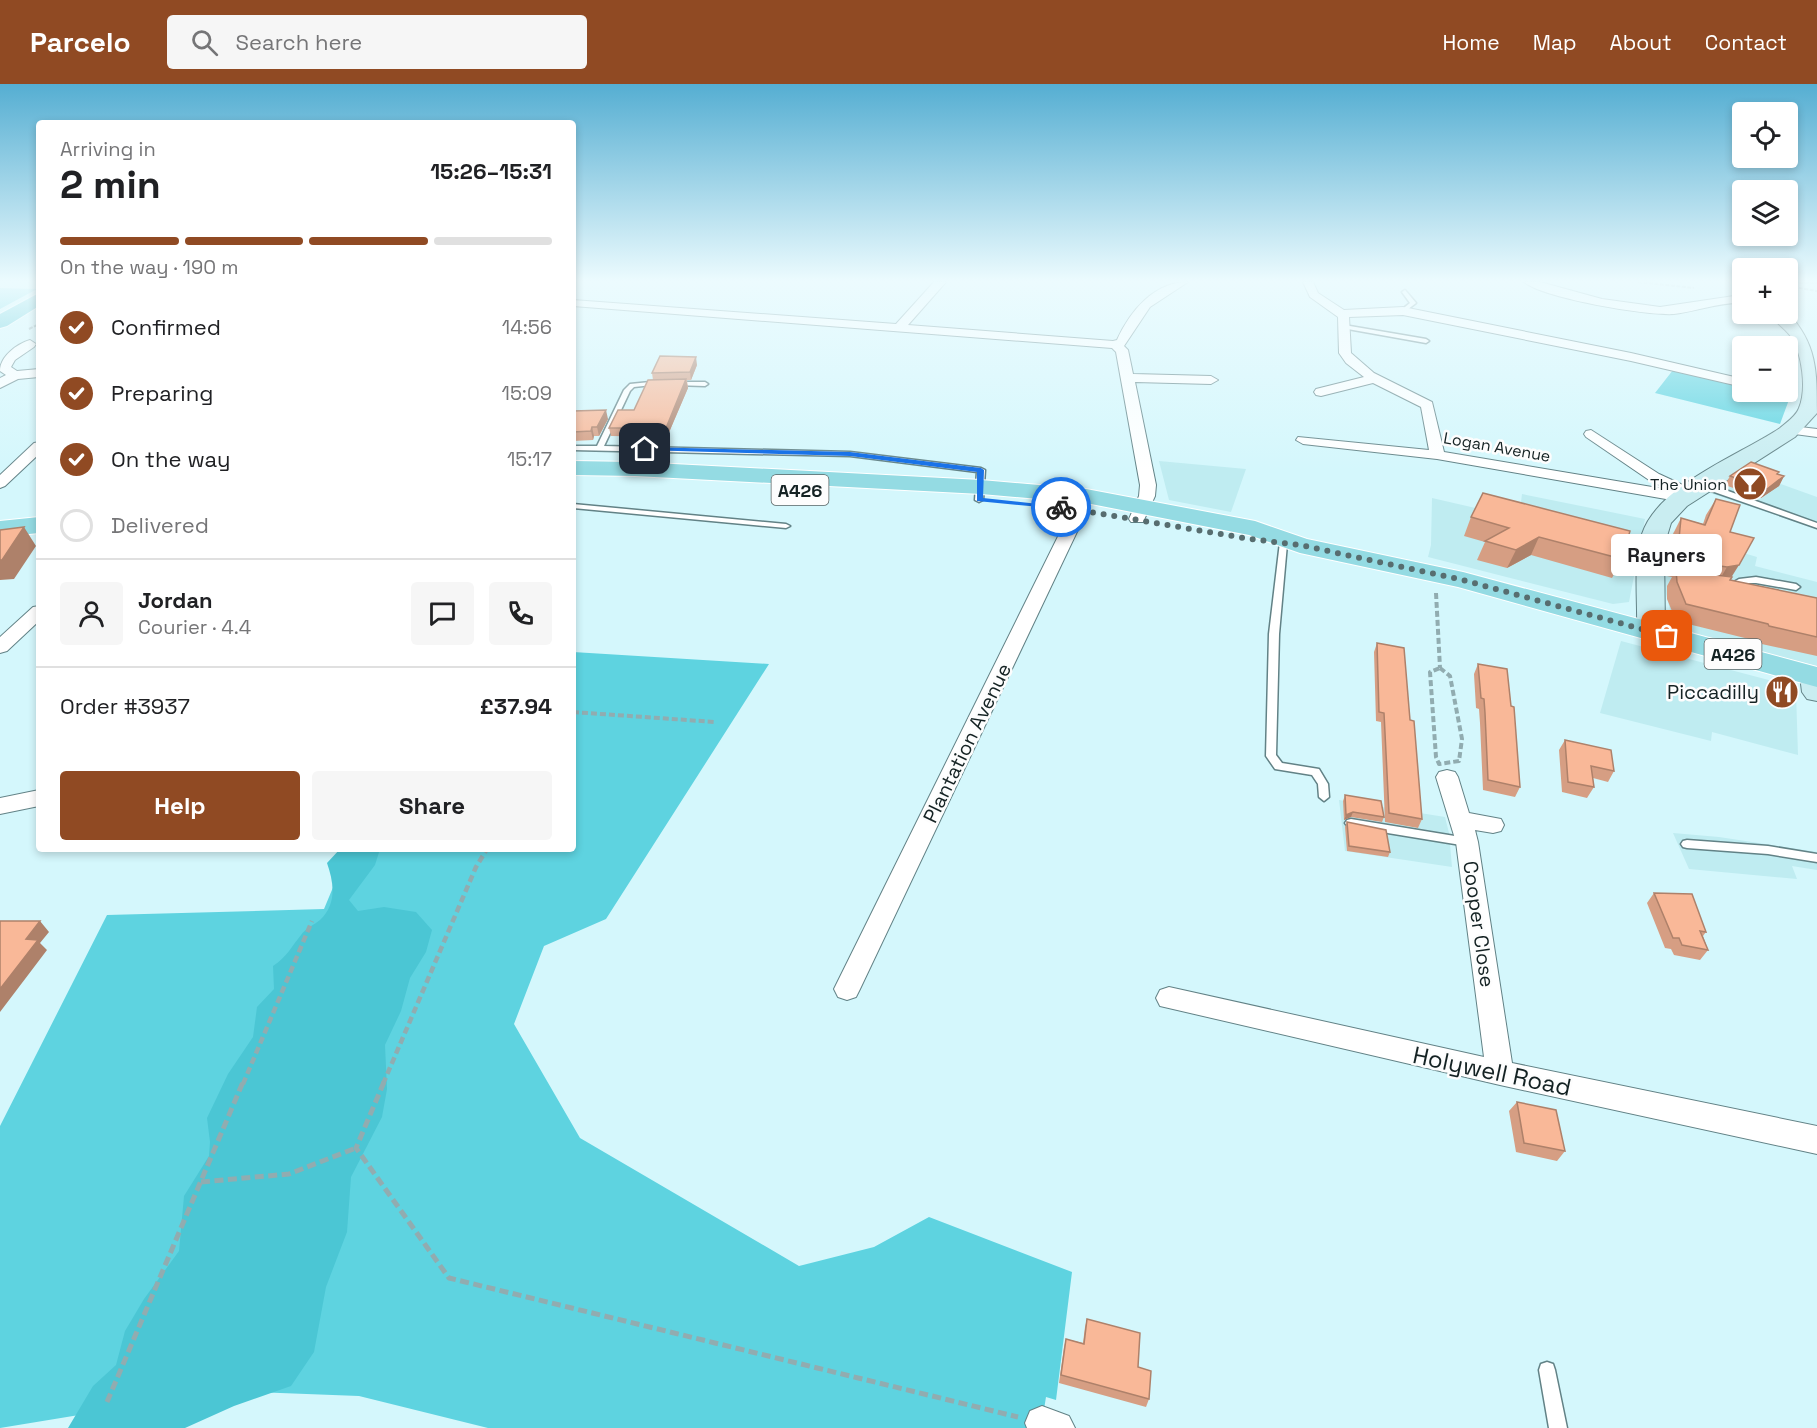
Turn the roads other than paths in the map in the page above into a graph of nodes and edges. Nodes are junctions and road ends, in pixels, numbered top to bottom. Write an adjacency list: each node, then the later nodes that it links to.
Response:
1 (29, 345): 8 (street)
2 (1111, 345): 3 (street)
3 (1115, 345): 9 (street)
4 (1344, 345): 10 (street)
5 (1569, 345): 12 (street)
6 (1805, 345): 16 (street)
7 (36, 373): 8 (street)
8 (15, 375): 13 (street)
9 (1126, 378): 11 (street); 31 (street)
10 (1377, 378): 15 (street); 23 (street)
11 (1211, 380)
12 (1732, 381)
13 (0, 384)
14 (705, 384): 21 (lane)
15 (1321, 392)
16 (1792, 430): 17 (street); 27 (street)
17 (1817, 433)
18 (1592, 434): 27 (street)
19 (1303, 440): 23 (street, Logan Avenue)
20 (576, 448): 21 (lane)
21 (600, 448): 28 (lane)
22 (36, 449): 25 (street)
23 (1437, 455): 27 (street, Logan Avenue)
24 (576, 468): 28 (main road, A426)
25 (0, 483)
26 (576, 483): 28 (main road, A426)
27 (1692, 492): 34 (lane); 40 (street)
28 (980, 493): 29 (main road, A426)
29 (1083, 503): 31 (main road, A426); 52 (street, Plantation Avenue)
30 (576, 506): 33 (lane)
31 (1140, 513): 36 (main road, A426)
32 (36, 525): 35 (main road)
33 (786, 526)
34 (1817, 526)
35 (0, 529)
36 (1292, 544): 40 (main road, A426); 44 (lane)
37 (1796, 587): 38 (lane)
38 (1717, 589)
39 (36, 614): 41 (street)
40 (1651, 632): 42 (main road, A426)
41 (0, 647)
42 (1816, 682)
43 (1447, 777): 49 (street, Cooper Close)
44 (1324, 797)
45 (36, 799): 46 (street)
46 (0, 806)
47 (1351, 823): 49 (lane)
48 (1493, 825): 49 (street)
49 (1465, 831): 54 (street, Cooper Close)
50 (1687, 844): 51 (lane)
51 (1817, 858)
52 (847, 989)
53 (1169, 998): 54 (street, Holywell Road)
54 (1500, 1073): 55 (street, Holywell Road)
55 (1817, 1140)
56 (1547, 1370): 57 (lane)
57 (1558, 1428)

